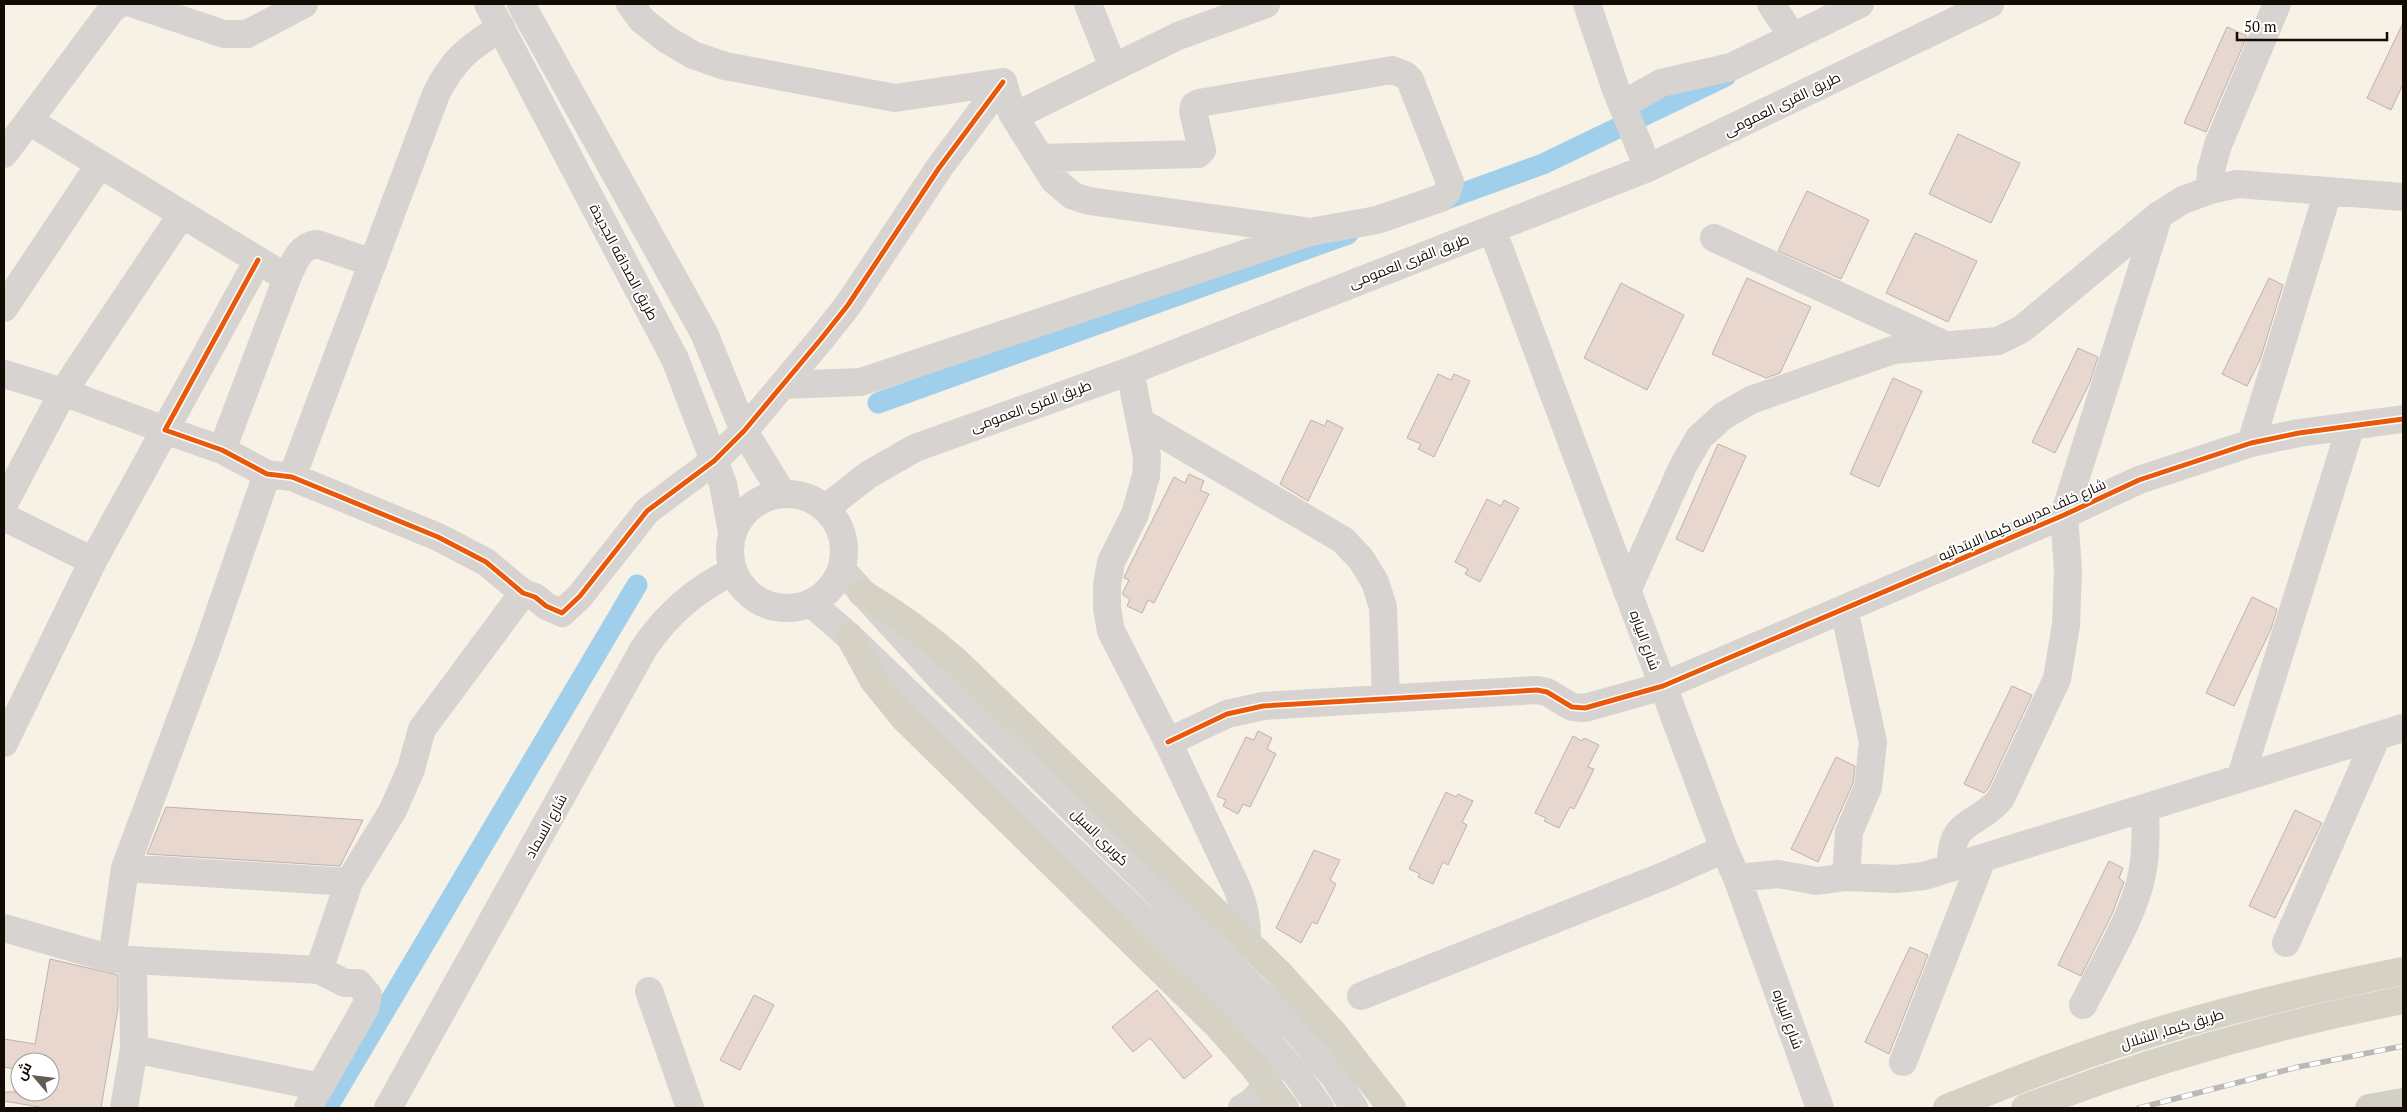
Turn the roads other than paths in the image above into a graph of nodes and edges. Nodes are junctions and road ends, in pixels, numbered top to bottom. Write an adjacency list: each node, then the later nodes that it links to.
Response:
1 (120, 4): 20 (street)
2 (134, 4): 3 (street)
3 (304, 4)
4 (521, 4): 46 (street)
5 (630, 4): 17 (street)
6 (1088, 4): 16 (street)
7 (1266, 4): 13 (street)
8 (1588, 4): 18 (street)
9 (1771, 4): 15 (street)
10 (1860, 4): 15 (street)
11 (1990, 4): 23 (street, طريق القرى العمومى)
12 (2277, 4): 25 (street)
13 (1212, 13): 16 (street)
14 (494, 15): 34 (street); 49 (street, طريق الصداقه الجديدة)
15 (1792, 36): 18 (street)
16 (1113, 67): 19 (street)
17 (1003, 82): 19 (street); 40 (street)
18 (1624, 108): 23 (street)
19 (1012, 113): 22 (street)
20 (29, 121): 21 (street); 24 (street)
21 (4, 154)
22 (1040, 158): 31 (street); 31 (street)
23 (1646, 162): 30 (street, طريق القرى العمومى)
24 (100, 164): 28 (street); 36 (street)
25 (2210, 190): 26 (street); 29 (street)
26 (2328, 192): 27 (street); 47 (street)
27 (2403, 197)
28 (182, 214): 33 (street); 41 (street)
29 (2160, 215): 37 (street); 54 (street)
30 (1492, 229): 38 (street, طريق القرى العمومى); 60 (street, شارع البياره)
31 (1310, 232): 40 (street)
32 (1714, 238): 37 (street)
33 (258, 260): 35 (street); 45 (street)
34 (373, 262): 35 (street); 50 (street)
35 (287, 278): 48 (street)
36 (4, 308)
37 (1943, 344): 60 (street)
38 (1130, 370): 43 (street); 53 (street, طريق القرى العمومى)
39 (4, 374): 41 (street)
40 (782, 385): 46 (street)
41 (63, 392): 45 (street); 52 (street)
42 (2403, 419): 44 (street, شارع خلف مدرسه كيما الابتدائيه)
43 (1141, 422): 67 (street); 70 (street)
44 (2351, 426): 47 (street, شارع خلف مدرسه كيما الابتدائيه); 72 (street)
45 (165, 430): 48 (street); 57 (street)
46 (744, 431): 49 (street); 51 (street)
47 (2251, 444): 54 (street, شارع خلف مدرسه كيما الابتدائيه)
48 (222, 450): 50 (street)
49 (714, 461): 56 (street, طريق الصداقه الجديدة); 61 (street)
50 (279, 476): 61 (street); 76 (street)
51 (782, 493): 53 (street); 56 (street)
52 (4, 504)
53 (826, 508): 58 (street)
54 (2064, 515): 64 (street, شارع خلف مدرسه كيما الابتدائيه); 77 (street)
55 (4, 517): 57 (street)
56 (732, 532): 59 (street)
57 (93, 561): 71 (street)
58 (841, 569): 62 (street, كوبرى السيل); 63 (street)
59 (733, 571): 63 (street); 99 (street, شارع السماد)
60 (1627, 590): 66 (street, شارع البياره)
61 (523, 593): 80 (street)
62 (862, 593): 83 (highway); 104 (street, كوبرى السيل)
63 (811, 603): 65 (street, كوبرى السيل)
64 (1844, 609): 66 (street, شارع خلف مدرسه كيما الابتدائيه); 78 (street)
65 (850, 637): 94 (highway); 103 (street, كوبرى السيل)
66 (1663, 686): 67 (street, شارع خلف مدرسه كيما الابتدائيه); 74 (street, شارع البياره)
67 (1386, 699): 70 (street, شارع خلف مدرسه كيما الابتدائيه)
68 (2403, 728): 69 (street)
69 (2377, 736): 72 (street); 82 (street)
70 (1168, 742): 83 (street)
71 (4, 743)
72 (2241, 776): 73 (street)
73 (2145, 808): 75 (street); 90 (street)
74 (1724, 849): 79 (street, شارع البياره); 88 (street)
75 (1982, 858): 77 (street); 92 (street)
76 (125, 868): 80 (street); 84 (street)
77 (1951, 868): 78 (street)
78 (1846, 877): 79 (street)
79 (1737, 878): 106 (street, شارع البياره)
80 (350, 882): 85 (street)
81 (4, 928): 84 (street)
82 (2286, 943)
83 (1247, 944): 105 (highway)
84 (122, 960): 85 (street); 91 (street)
85 (319, 970): 96 (street)
86 (2403, 971): 93 (highway, طريق كيما, الشلال)
87 (648, 992): 100 (street)
88 (1361, 996)
89 (2403, 1000): 95 (highway, طريق كيما, الشلال)
90 (2084, 1005)
91 (134, 1049): 96 (street); 98 (street)
92 (1903, 1062)
93 (2064, 1062): 95 (highway); 107 (highway, طريق كيما, الشلال)
94 (1268, 1084): 101 (street); 102 (highway)
95 (2072, 1090): 108 (highway, طريق كيما, الشلال)
96 (314, 1098)
97 (2403, 1102): 109 (main road)
98 (124, 1108)
99 (388, 1108)
100 (690, 1108)
101 (1242, 1108)
102 (1284, 1108)
103 (1320, 1108)
104 (1354, 1108)
105 (1392, 1108)
106 (1820, 1108)
107 (1946, 1108)
108 (2026, 1108)
109 (2369, 1108)

